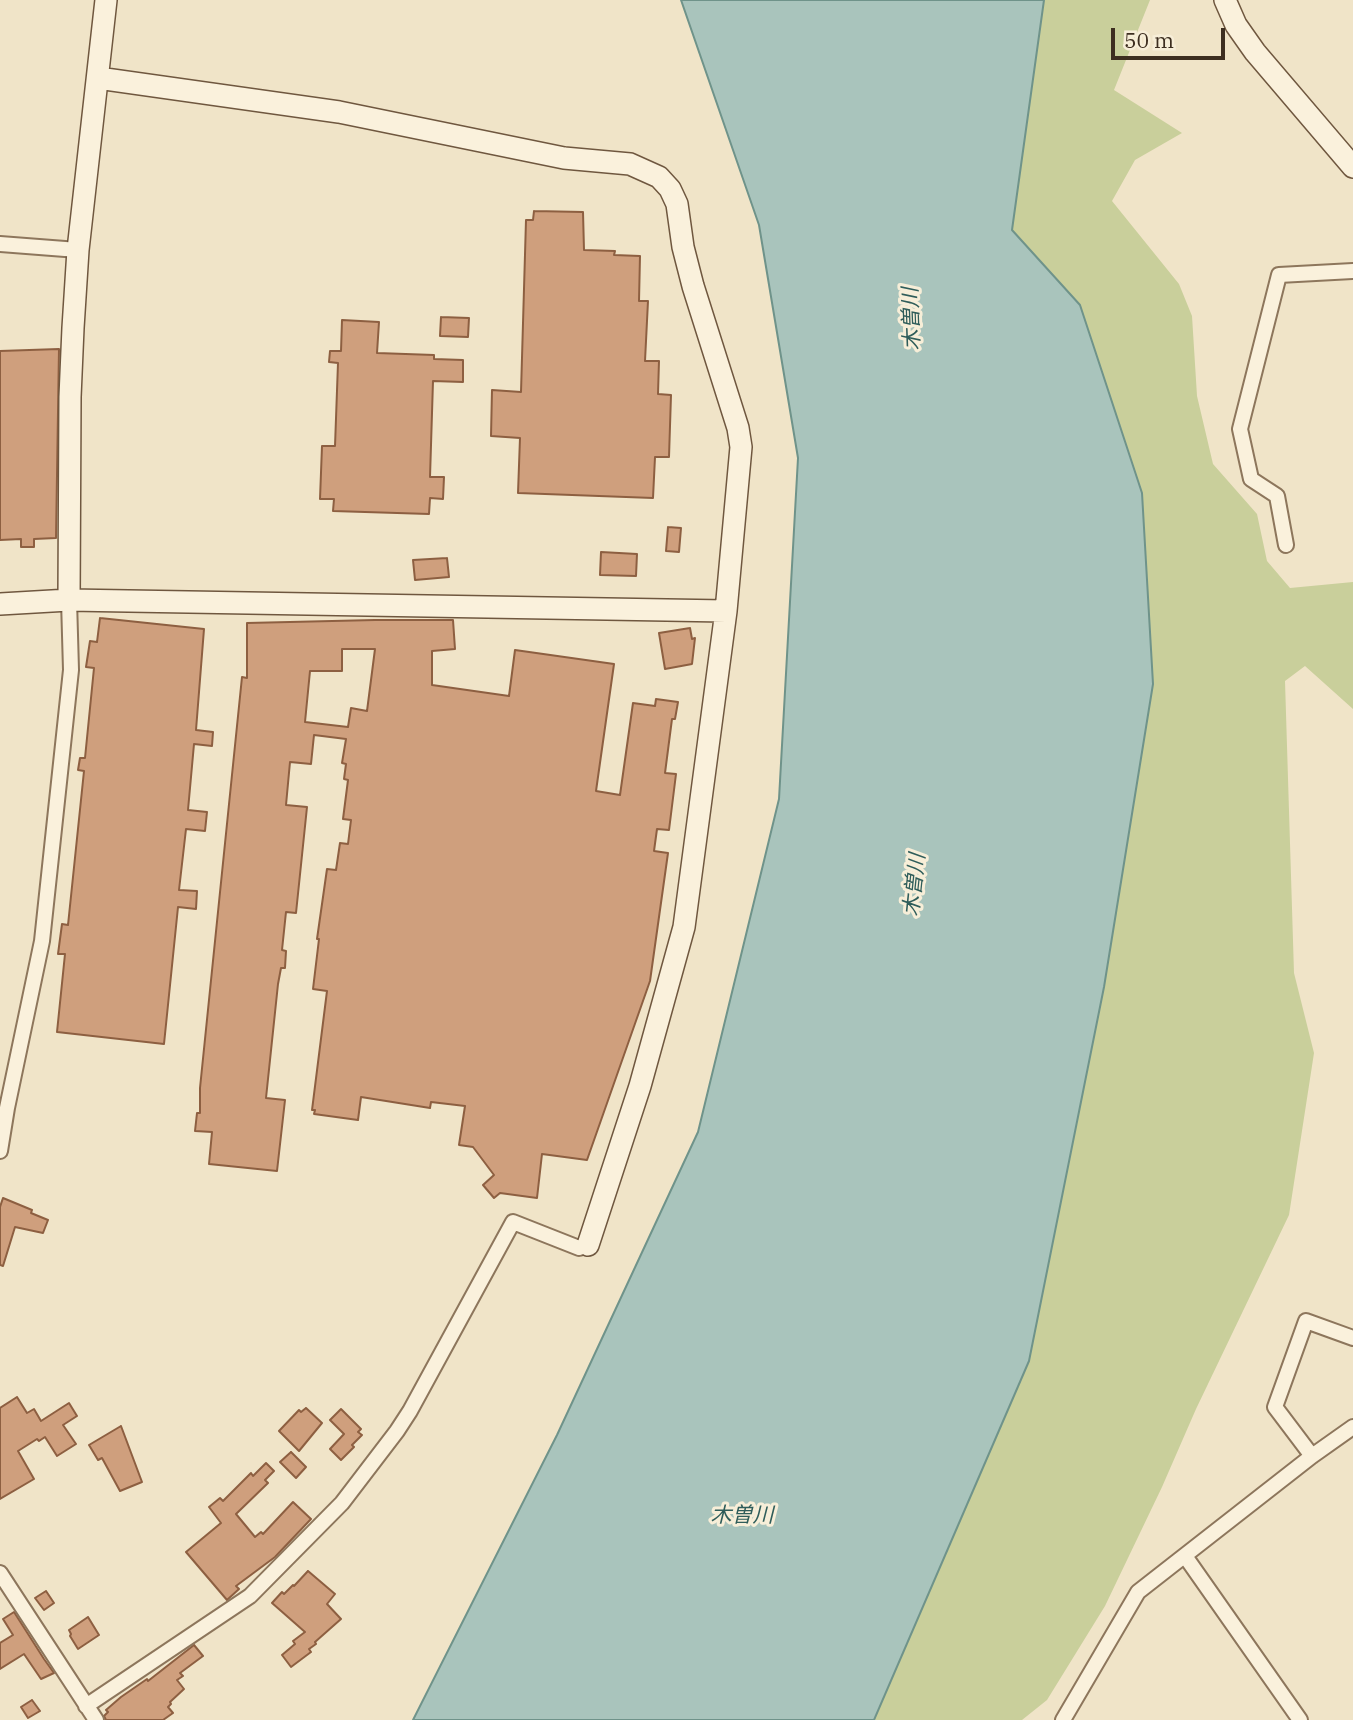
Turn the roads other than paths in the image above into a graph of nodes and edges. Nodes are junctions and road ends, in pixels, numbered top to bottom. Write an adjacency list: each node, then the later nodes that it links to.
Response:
1 (106, 0): 3 (street)
2 (1225, 0): 4 (street)
3 (98, 78): 6 (street); 11 (street)
4 (1353, 167)
5 (0, 244): 6 (street)
6 (78, 250): 9 (street)
7 (1353, 271): 8 (street)
8 (1286, 545)
9 (69, 600): 10 (street); 11 (street); 12 (street)
10 (0, 604)
11 (726, 611): 13 (street)
12 (0, 1151)
13 (587, 1245): 19 (street)
14 (1353, 1338): 16 (street)
15 (1353, 1427): 16 (street)
16 (1311, 1456): 17 (street)
17 (1185, 1556): 21 (street); 22 (street)
18 (0, 1573): 19 (street)
19 (86, 1706): 20 (street)
20 (96, 1720)
21 (1063, 1720)
22 (1300, 1720)

